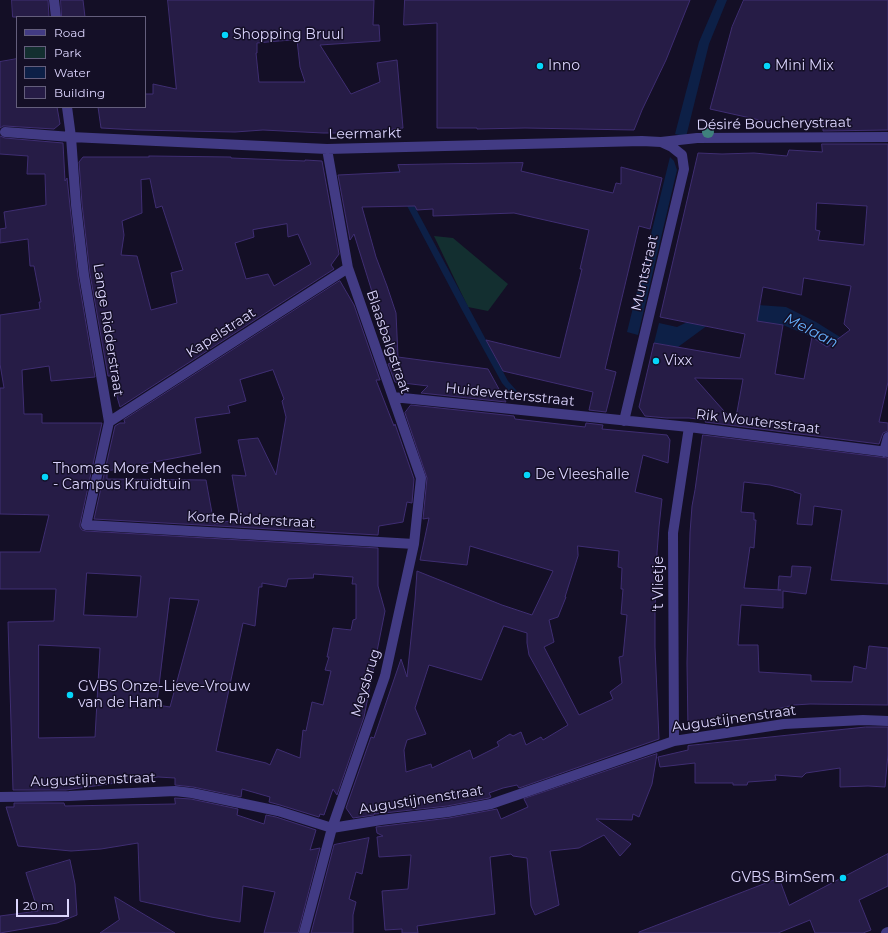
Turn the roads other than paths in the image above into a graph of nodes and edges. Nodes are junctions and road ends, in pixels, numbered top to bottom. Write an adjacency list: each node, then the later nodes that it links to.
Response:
1 (54, 0): 2 (street)
2 (56, 16)
3 (67, 108): 5 (street, Lange Ridderstraat)
4 (5, 132): 5 (street, Leermarkt)
5 (70, 137): 8 (street, Leermarkt); 12 (street, Lange Ridderstraat)
6 (888, 137): 7 (street, Désiré Boucherystraat)
7 (661, 142): 8 (street, Leermarkt); 11 (street, Muntstraat)
8 (327, 149): 9 (street, Blaasbalgstraat)
9 (348, 268): 10 (street, Blaasbalgstraat); 12 (street, Kapelstraat)
10 (393, 397): 11 (street, Huidevettersstraat); 17 (street, Blaasbalgstraat)
11 (624, 421): 13 (street, Rik Woutersstraat)
12 (109, 422): 16 (street, Lange Ridderstraat)
13 (689, 428): 15 (street, Rik Woutersstraat); 19 (street, 't Vlietje)
14 (888, 437): 15 (street)
15 (886, 452)
16 (86, 525): 17 (street, Korte Ridderstraat)
17 (414, 544): 21 (street, Meysbrug)
18 (888, 721): 19 (street, Augustijnenstraat)
19 (674, 741): 21 (street, Augustijnenstraat)
20 (0, 797): 21 (street, Augustijnenstraat)
21 (332, 828): 22 (street, Meysbrug)
22 (304, 933)

